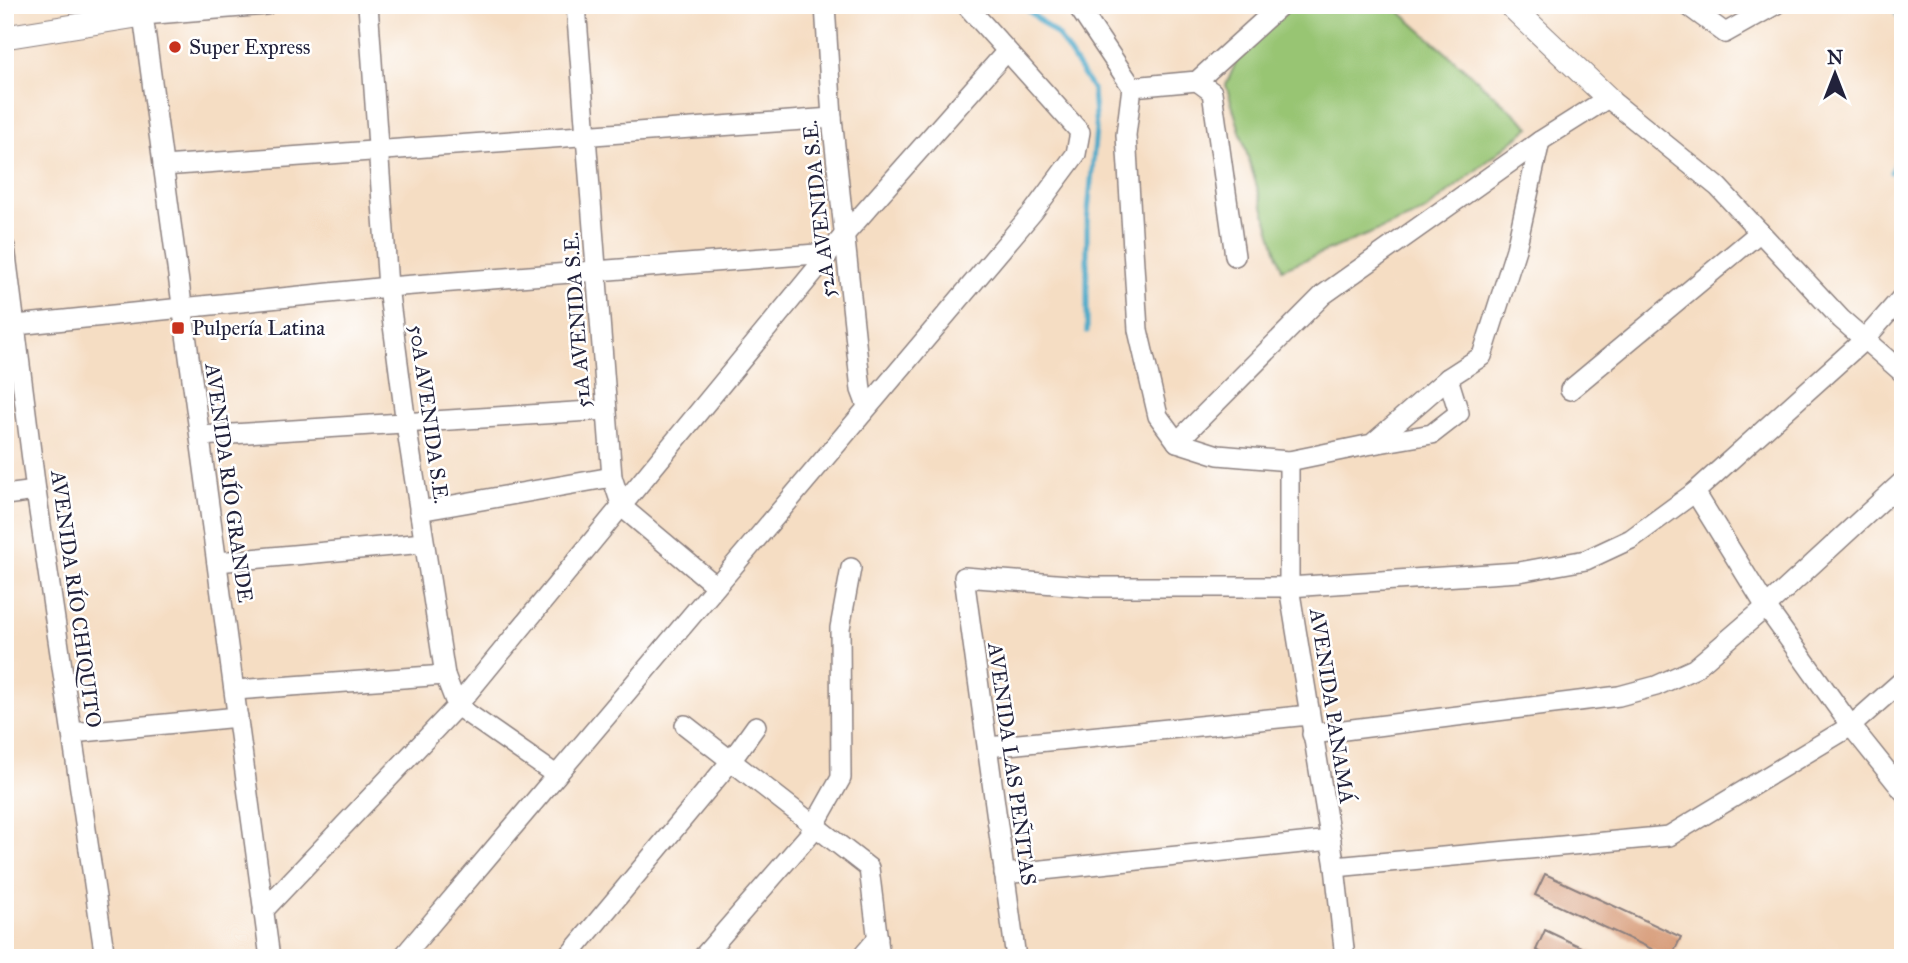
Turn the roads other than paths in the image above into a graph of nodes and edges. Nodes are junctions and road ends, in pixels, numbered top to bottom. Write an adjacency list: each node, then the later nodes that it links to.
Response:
1 (265, 5): 11 (street)
2 (368, 5): 20 (street, 50A AVENIDA S.E.)
3 (576, 5): 18 (street, 51A AVENIDA S.E.)
4 (825, 5): 17 (street, 52A AVENIDA S.E.)
5 (966, 5): 13 (street)
6 (1077, 5): 15 (street)
7 (1281, 5): 14 (street)
8 (1687, 5): 9 (street)
9 (1775, 5)
10 (1514, 6): 16 (street)
11 (142, 10): 12 (street); 21 (street, AVENIDA RÍO GRANDE)
12 (5, 37)
13 (1007, 51): 23 (street); 36 (street)
14 (1197, 81): 15 (street); 26 (street)
15 (1132, 87): 40 (street)
16 (1608, 98): 19 (street); 22 (street)
17 (832, 118): 18 (street); 23 (street, 52A AVENIDA S.E.)
18 (585, 135): 20 (street); 27 (street, 51A AVENIDA S.E.)
19 (1540, 141): 34 (street); 40 (street)
20 (379, 151): 21 (street); 28 (street, 50A AVENIDA S.E.)
21 (163, 166): 30 (street, AVENIDA RÍO GRANDE)
22 (1760, 232): 32 (street); 35 (street)
23 (845, 234): 25 (street); 36 (street, 52A AVENIDA S.E.)
24 (5, 247): 31 (street, AVENIDA RÍO CHIQUITO)
25 (830, 253): 27 (street); 48 (street)
26 (1235, 256)
27 (596, 269): 28 (street); 37 (street, 51A AVENIDA S.E.)
28 (388, 287): 30 (street); 38 (street, 50A AVENIDA S.E.)
29 (1903, 296): 32 (street)
30 (183, 307): 31 (street); 39 (street, AVENIDA RÍO GRANDE)
31 (16, 325): 45 (street, AVENIDA RÍO CHIQUITO)
32 (1865, 339): 33 (street); 46 (street)
33 (1903, 373)
34 (1448, 378): 41 (street); 41 (street)
35 (1570, 390)
36 (867, 406): 53 (street)
37 (606, 410): 38 (street); 43 (street, 51A AVENIDA S.E.)
38 (406, 424): 39 (street); 49 (street, 50A AVENIDA S.E.)
39 (200, 436): 51 (street, AVENIDA RÍO GRANDE)
40 (1177, 442): 42 (street)
41 (1372, 444): 42 (street)
42 (1289, 461): 54 (street, AVENIDA PANAMÁ)
43 (612, 477): 48 (street, 51A AVENIDA S.E.); 49 (street)
44 (1903, 481): 55 (street)
45 (36, 491): 47 (street); 65 (street, AVENIDA RÍO CHIQUITO)
46 (1695, 492): 54 (street); 55 (street)
47 (5, 495)
48 (622, 507): 53 (street); 59 (street)
49 (419, 511): 50 (street, 50A AVENIDA S.E.)
50 (424, 543): 51 (street); 56 (street, 50A AVENIDA S.E.)
51 (217, 562): 58 (street, AVENIDA RÍO GRANDE)
52 (850, 568): 70 (street)
53 (716, 586): 68 (street)
54 (1289, 587): 61 (street, AVENIDA PANAMÁ); 66 (street, AVENIDA LAS PEÑITAS)
55 (1766, 607): 61 (street); 64 (street)
56 (445, 675): 58 (street); 59 (street, 50A AVENIDA S.E.)
57 (1903, 680): 64 (street)
58 (235, 690): 60 (street, AVENIDA RÍO GRANDE)
59 (457, 706): 68 (street); 74 (street)
60 (238, 717): 65 (street); 74 (street, AVENIDA RÍO GRANDE)
61 (1311, 724): 66 (street); 71 (street, AVENIDA PANAMÁ)
62 (685, 725): 67 (street)
63 (756, 726): 67 (street)
64 (1851, 726): 69 (street); 72 (street)
65 (72, 733): 76 (street, AVENIDA RÍO CHIQUITO)
66 (988, 747): 73 (street, AVENIDA LAS PEÑITAS)
67 (731, 761): 70 (street); 79 (street)
68 (556, 775): 78 (street)
69 (1903, 791)
70 (815, 825): 75 (street); 80 (street)
71 (1331, 840): 72 (street, AVENIDA PANAMÁ); 73 (street)
72 (1335, 867): 83 (street, AVENIDA PANAMÁ)
73 (1004, 874): 82 (street, AVENIDA LAS PEÑITAS)
74 (263, 911): 77 (street, AVENIDA RÍO GRANDE)
75 (879, 948): 81 (street)
76 (105, 958)
77 (270, 958)
78 (402, 958)
79 (567, 958)
80 (702, 958)
81 (862, 958)
82 (1016, 958)
83 (1345, 958)

